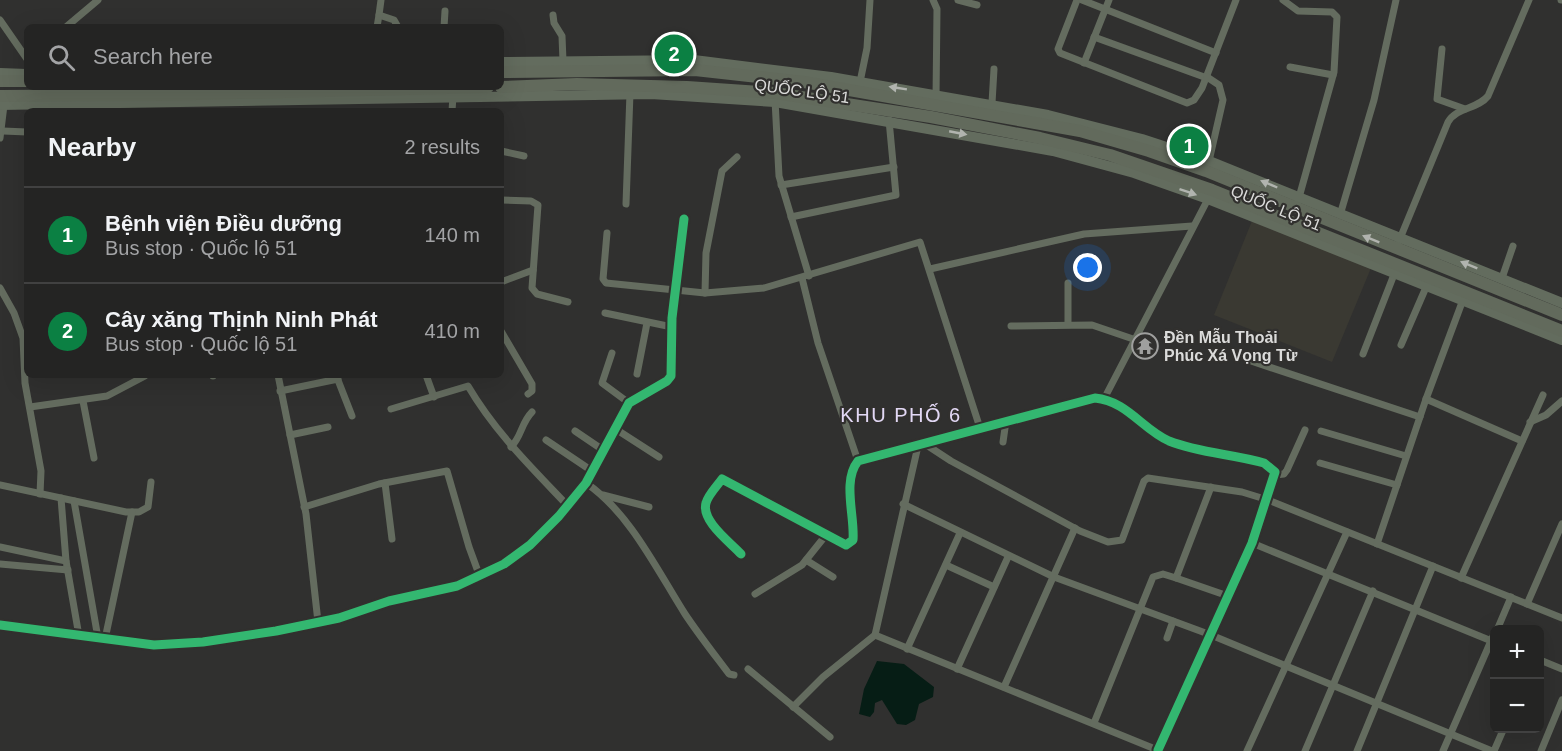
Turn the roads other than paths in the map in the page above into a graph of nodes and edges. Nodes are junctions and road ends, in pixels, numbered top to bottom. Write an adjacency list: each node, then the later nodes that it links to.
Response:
1 (98, 0): 19 (street)
2 (381, 0): 16 (street)
3 (870, 0): 40 (street)
4 (933, 0): 47 (street)
5 (958, 0): 13 (street)
6 (1077, 0): 29 (street)
7 (1082, 0): 14 (street)
8 (1109, 0): 14 (street)
9 (1236, 0): 25 (street)
10 (1283, 0): 35 (street)
11 (1396, 0): 73 (street)
12 (1529, 0): 55 (street)
13 (977, 4)
14 (1106, 9): 23 (street); 25 (street)
15 (445, 11): 22 (street)
16 (379, 15): 20 (street); 21 (street)
17 (553, 15): 27 (street)
18 (0, 20): 26 (street)
19 (70, 24)
20 (378, 24)
21 (396, 24)
22 (444, 24)
23 (1094, 37): 29 (street); 36 (street)
24 (1442, 49): 55 (street)
25 (1216, 53): 36 (street)
26 (24, 55)
27 (562, 61): 28 (main road, QUỐC LỘ 51); 39 (main road, QUỐC LỘ 51)
28 (504, 62)
29 (1084, 63): 36 (street)
30 (1290, 67): 35 (street)
31 (994, 69): 49 (street)
32 (504, 72): 39 (highway, QUỐC LỘ 51)
33 (0, 73): 34 (main road)
34 (24, 74)
35 (1334, 75): 69 (street)
36 (1207, 77): 63 (street)
37 (0, 81): 38 (highway)
38 (24, 81)
39 (830, 82): 40 (main road, QUỐC LỘ 51); 47 (highway, QUỐC LỘ 51)
40 (860, 82): 47 (main road, QUỐC LỘ 51, one-way to 40)
41 (504, 87): 43 (highway, QUỐC LỘ 51)
42 (472, 90): 44 (highway, QUỐC LỘ 51)
43 (630, 90): 44 (main road, QUỐC LỘ 51); 46 (highway, QUỐC LỘ 51); 70 (street)
44 (455, 93): 45 (highway, QUỐC LỘ 51); 54 (street)
45 (278, 96): 48 (highway, QUỐC LỘ 51); 50 (main road, QUỐC LỘ 51)
46 (775, 97): 56 (main road, QUỐC LỘ 51); 57 (highway, QUỐC LỘ 51); 66 (street)
47 (936, 99): 49 (main road, QUỐC LỘ 51); 65 (highway, QUỐC LỘ 51)
48 (1, 102): 52 (main road, QUỐC LỘ 51); 59 (street)
49 (992, 103): 63 (main road, QUỐC LỘ 51)
50 (234, 106): 51 (main road, QUỐC LỘ 51)
51 (188, 107): 53 (main road, QUỐC LỘ 51)
52 (71, 108): 53 (main road, QUỐC LỘ 51)
53 (93, 108)
54 (452, 108)
55 (1465, 109): 76 (street)
56 (889, 120): 57 (main road, QUỐC LỘ 51); 64 (street)
57 (930, 122): 67 (highway, QUỐC LỘ 51, one-way to 67)
58 (24, 132): 59 (street)
59 (1, 134)
60 (504, 152): 61 (street)
61 (524, 156)
62 (736, 157): 88 (street)
63 (1209, 161): 65 (main road, QUỐC LỘ 51)
64 (894, 167): 66 (street); 71 (street)
65 (1221, 171): 67 (highway); 69 (highway, QUỐC LỘ 51, one-way to 65)
66 (781, 185): 71 (street)
67 (1210, 194): 74 (street); 80 (main road, QUỐC LỘ 51); 89 (highway, QUỐC LỘ 51)
68 (504, 200): 79 (street)
69 (1297, 202): 73 (highway, QUỐC LỘ 51)
70 (626, 204)
71 (791, 217): 81 (street)
72 (684, 219): 87 (street)
73 (1338, 219): 76 (highway, QUỐC LỘ 51, one-way to 73)
74 (1192, 226): 78 (street); 100 (street)
75 (607, 233): 87 (street)
76 (1398, 243): 82 (main road, QUỐC LỘ 51, one-way to 76); 93 (highway, QUỐC LỘ 51)
77 (1513, 246): 82 (street)
78 (930, 269): 81 (street); 131 (street)
79 (533, 270): 83 (street); 90 (street)
80 (1395, 272): 85 (main road, QUỐC LỘ 51); 105 (street)
81 (805, 277): 88 (street); 146 (street)
82 (1502, 278): 91 (main road, QUỐC LỘ 51)
83 (504, 281)
84 (1068, 283): 95 (street)
85 (1427, 285): 89 (main road, QUỐC LỘ 51); 102 (street)
86 (0, 288): 103 (street)
87 (674, 292): 88 (street); 97 (street)
88 (705, 293)
89 (1464, 296): 98 (highway, QUỐC LỘ 51); 101 (main road, QUỐC LỘ 51); 119 (street)
90 (568, 302)
91 (1562, 303)
92 (605, 313): 94 (street)
93 (1562, 315)
94 (647, 322): 97 (street); 107 (street)
95 (1068, 324): 96 (street); 100 (street)
96 (1011, 326)
97 (672, 327): 122 (street)
98 (1562, 331)
99 (504, 337): 115 (street)
100 (1136, 340): 118 (street)
101 (1562, 340)
102 (1401, 345)
103 (24, 347)
104 (612, 352): 122 (street)
105 (1362, 354)
106 (1248, 360): 127 (street)
107 (638, 374)
108 (27, 378): 123 (street)
109 (141, 378): 120 (street)
110 (278, 378): 114 (street)
111 (333, 378): 114 (street)
112 (337, 378): 126 (street)
113 (427, 378): 117 (street)
114 (280, 391): 136 (street)
115 (528, 394)
116 (1543, 395): 129 (street)
117 (434, 397): 124 (street); 141 (street)
118 (1104, 399): 128 (street); 149 (street)
119 (1426, 399): 127 (street); 138 (street)
120 (83, 401): 123 (street); 145 (street)
121 (1562, 401): 129 (street)
122 (629, 402): 132 (street)
123 (30, 407): 156 (street)
124 (391, 409)
125 (532, 412): 141 (street)
126 (352, 416)
127 (1420, 417): 143 (street)
128 (1006, 421): 131 (street); 139 (street)
129 (1530, 422): 138 (street)
130 (328, 427): 136 (street)
131 (980, 428): 140 (street)
132 (614, 429): 142 (street); 144 (street)
133 (1305, 430): 149 (street)
134 (575, 431): 142 (street)
135 (1321, 431): 143 (street)
136 (290, 435): 163 (street)
137 (546, 440): 148 (street)
138 (1522, 441): 188 (street)
139 (1003, 442)
140 (922, 445): 146 (street); 161 (street); 166 (street)
141 (511, 447): 162 (street)
142 (603, 450): 148 (street)
143 (1406, 456): 154 (street)
144 (659, 457)
145 (94, 458)
146 (858, 461): 170 (street)
147 (1320, 463): 154 (street)
148 (592, 471): 152 (street)
149 (1275, 475): 159 (street)
150 (151, 482): 165 (street)
151 (385, 483): 163 (street); 171 (street); 184 (street)
152 (586, 483): 157 (street); 162 (street)
153 (0, 485): 156 (street)
154 (1397, 485): 173 (street)
155 (1211, 487): 159 (street); 166 (street); 187 (street)
156 (40, 494): 158 (street)
157 (602, 495): 164 (street); 215 (street)
158 (61, 498): 160 (street); 178 (street)
159 (1268, 500): 168 (street); 172 (street)
160 (74, 501): 165 (street); 206 (street)
161 (903, 504): 169 (street); 202 (street)
162 (567, 505): 184 (street)
163 (304, 507): 199 (street)
164 (650, 507)
165 (132, 512): 206 (street)
166 (1075, 528): 186 (street)
167 (1561, 528): 194 (street)
168 (1347, 532): 173 (street); 183 (street)
169 (960, 533): 176 (street); 180 (street)
170 (826, 535): 175 (street); 177 (street)
171 (392, 540)
172 (1252, 543): 183 (street); 192 (street)
173 (1377, 544): 181 (street)
174 (0, 547): 178 (street)
175 (741, 554)
176 (1008, 557): 186 (street); 189 (street)
177 (806, 560): 185 (street); 191 (street)
178 (66, 561): 182 (street)
179 (0, 564): 182 (street)
180 (946, 565): 189 (street); 209 (street)
181 (1433, 566): 188 (street); 196 (street)
182 (68, 570): 204 (street)
183 (1329, 573): 190 (street); 211 (street)
184 (480, 577): 199 (street)
185 (833, 577)
186 (1054, 577): 195 (street); 217 (street)
187 (1176, 578): 192 (street); 195 (street)
188 (1461, 578): 193 (street)
189 (994, 587): 213 (street)
190 (1373, 591): 196 (street); 216 (street)
191 (754, 594)
192 (1228, 596): 203 (street)
193 (1511, 597): 194 (street); 201 (street)
194 (1527, 604): 197 (street)
195 (1141, 609): 198 (street); 221 (street)
196 (1415, 609): 205 (street); 219 (street)
197 (1562, 618)
198 (1173, 621): 203 (street); 207 (street)
199 (318, 622): 206 (street)
200 (0, 625): 204 (street)
201 (1499, 625)
202 (875, 635): 209 (street); 220 (street)
203 (1211, 635): 211 (street); 225 (street)
204 (79, 636): 206 (street)
205 (1490, 637)
206 (102, 638)
207 (1167, 638)
208 (1490, 648): 223 (street)
209 (907, 649): 213 (street)
210 (1544, 662): 214 (street)
211 (1286, 666): 216 (street); 226 (street)
212 (748, 669): 220 (street)
213 (957, 669): 217 (street)
214 (1562, 669)
215 (734, 675)
216 (1333, 686): 219 (street); 227 (street)
217 (1004, 687): 221 (street)
218 (1562, 700): 231 (street)
219 (1376, 704): 223 (street); 228 (street)
220 (793, 707): 224 (street)
221 (1094, 723): 225 (street)
222 (1501, 733): 230 (street)
223 (1451, 734): 229 (street); 230 (street)
224 (830, 737)
225 (1159, 751)
226 (1247, 751)
227 (1305, 751)
228 (1357, 751)
229 (1443, 751)
230 (1493, 751)
231 (1541, 751)

